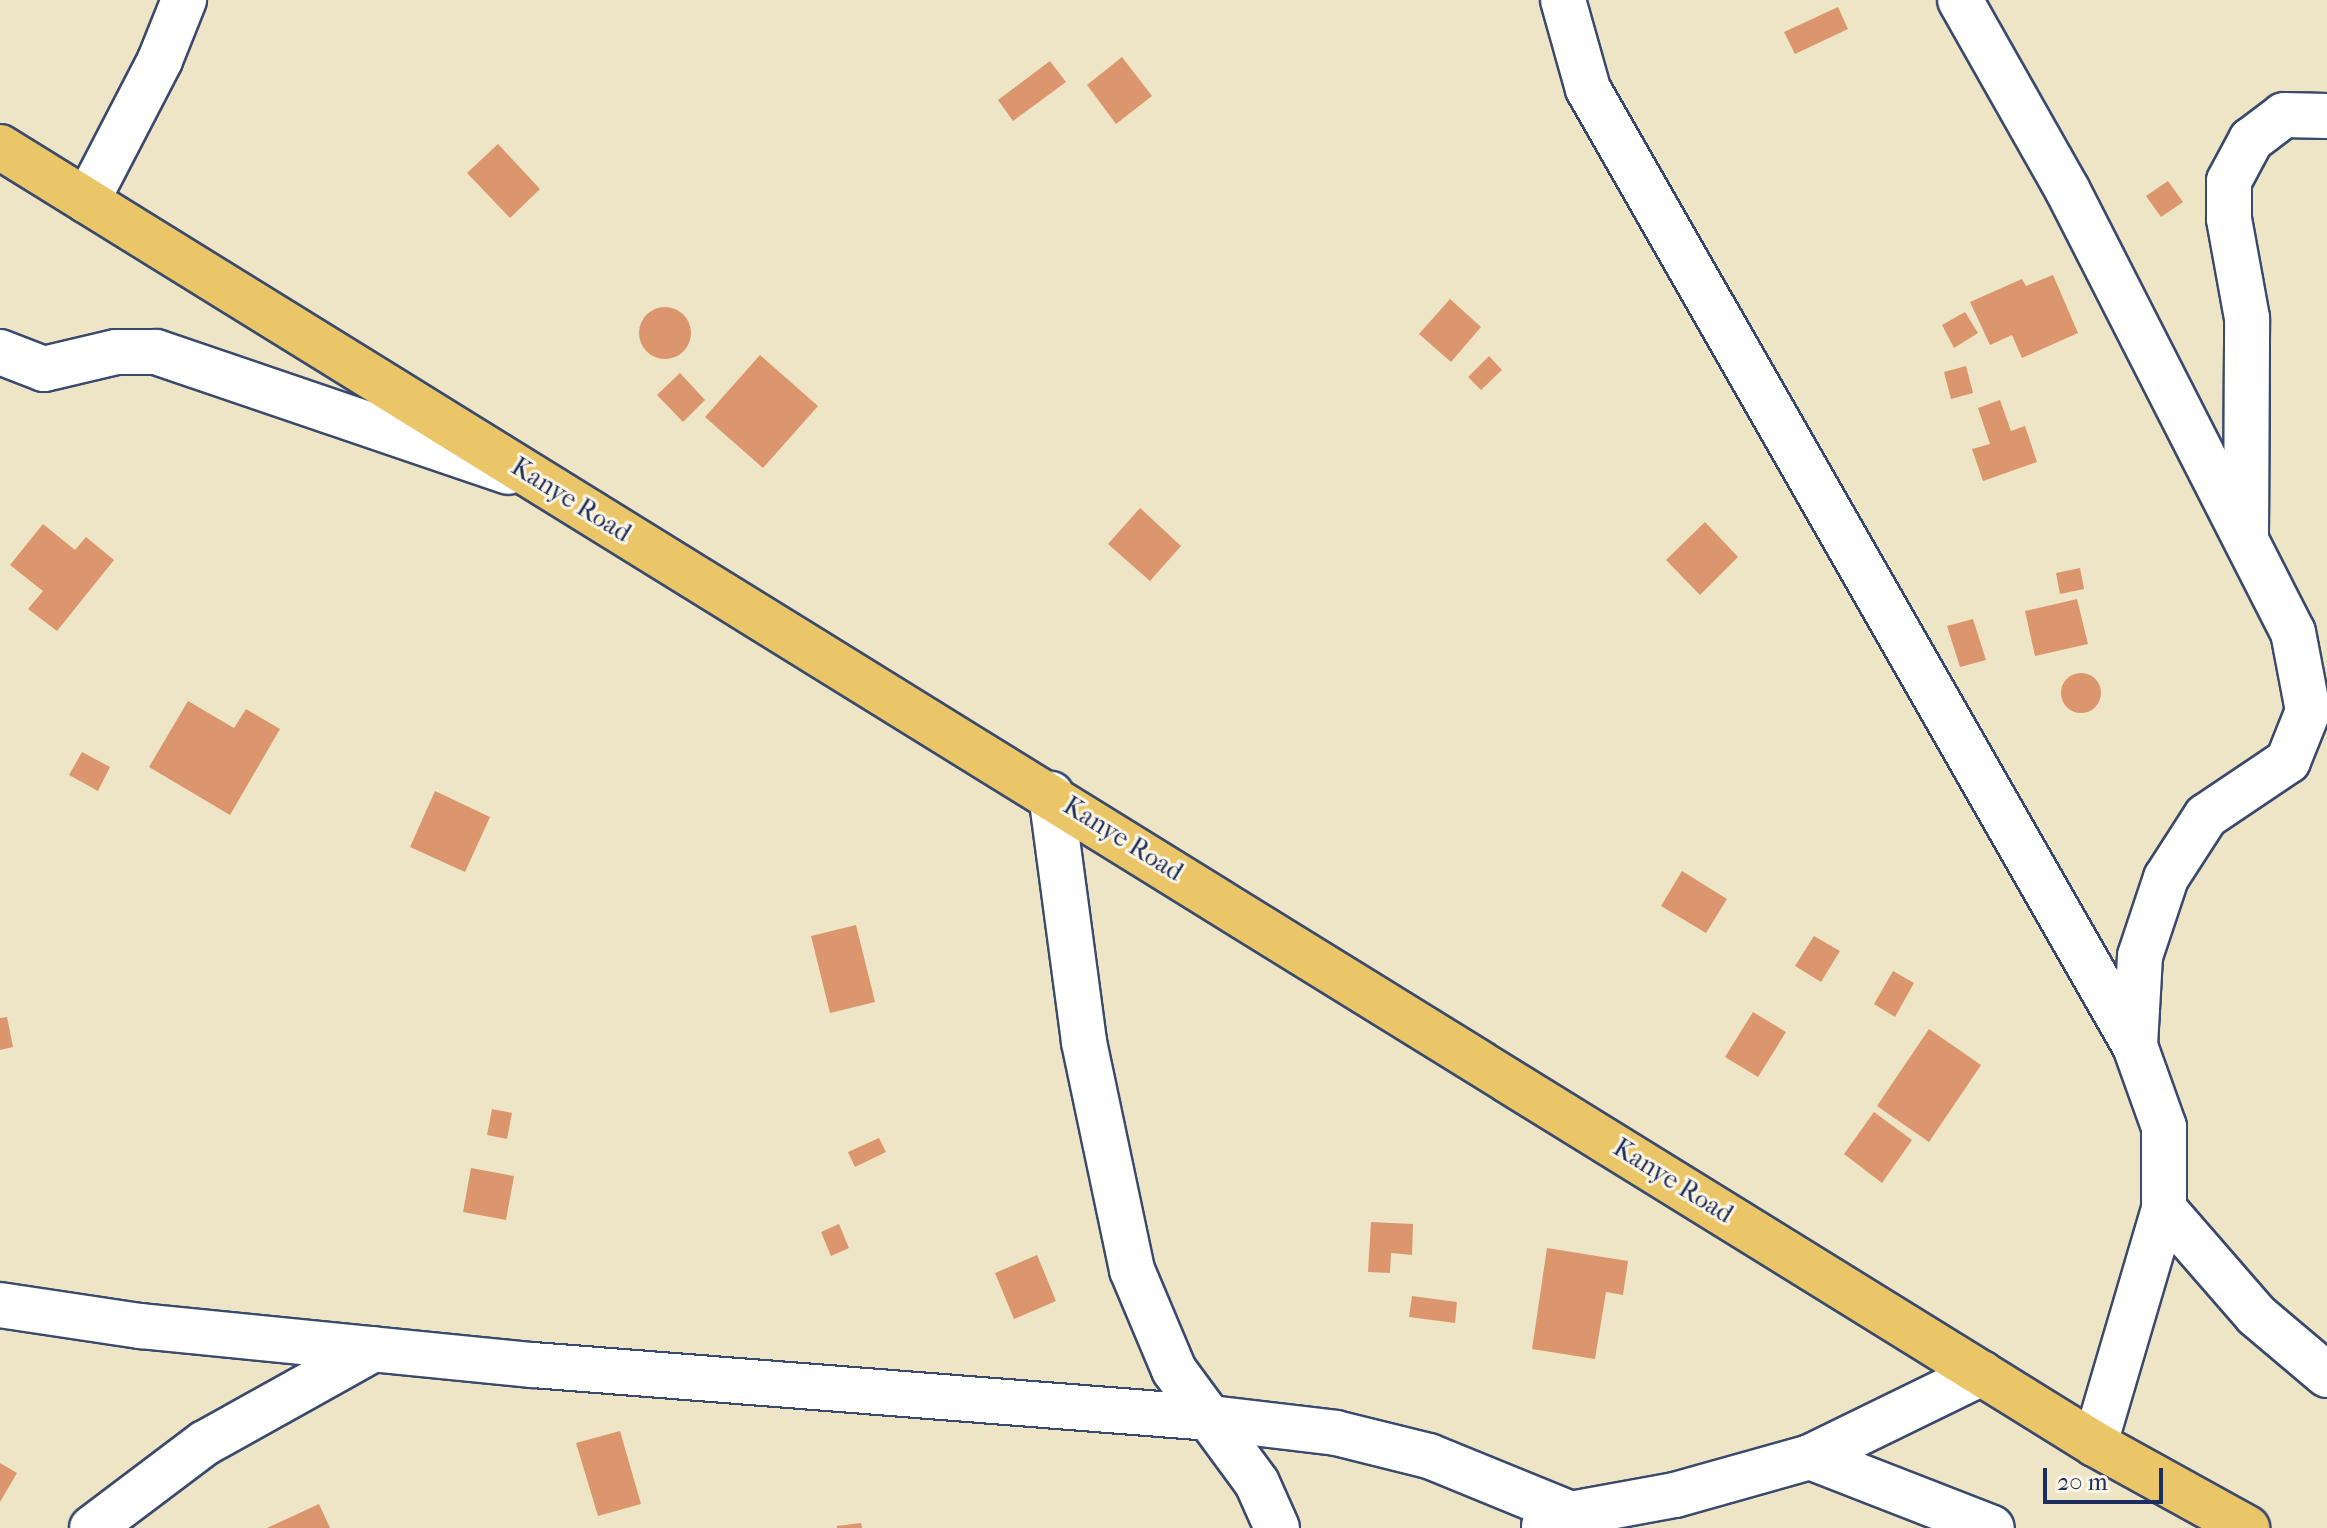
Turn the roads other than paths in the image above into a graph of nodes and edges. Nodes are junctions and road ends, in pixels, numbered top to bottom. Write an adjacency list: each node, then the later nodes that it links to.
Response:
1 (184, 0): 6 (street)
2 (1563, 0): 11 (street)
3 (1960, 0): 9 (street)
4 (2327, 116): 9 (street)
5 (0, 147): 6 (main road, Kanye Road)
6 (87, 201): 8 (main road, Kanye Road)
7 (0, 352): 8 (street)
8 (548, 486): 10 (main road, Kanye Road)
9 (2246, 544): 11 (street)
10 (1051, 794): 15 (main road, Kanye Road); 17 (street)
11 (2135, 1046): 12 (street)
12 (2164, 1209): 16 (street); 18 (street)
13 (0, 1305): 14 (street)
14 (374, 1349): 17 (street); 21 (street)
15 (1982, 1373): 18 (main road, Kanye Road); 19 (street)
16 (2327, 1375)
17 (1211, 1418): 20 (street); 22 (street)
18 (2095, 1444): 24 (main road, Kanye Road)
19 (1810, 1457): 20 (street); 23 (street)
20 (1555, 1521)
21 (92, 1528)
22 (1277, 1528)
23 (1992, 1528)
24 (2247, 1528)

